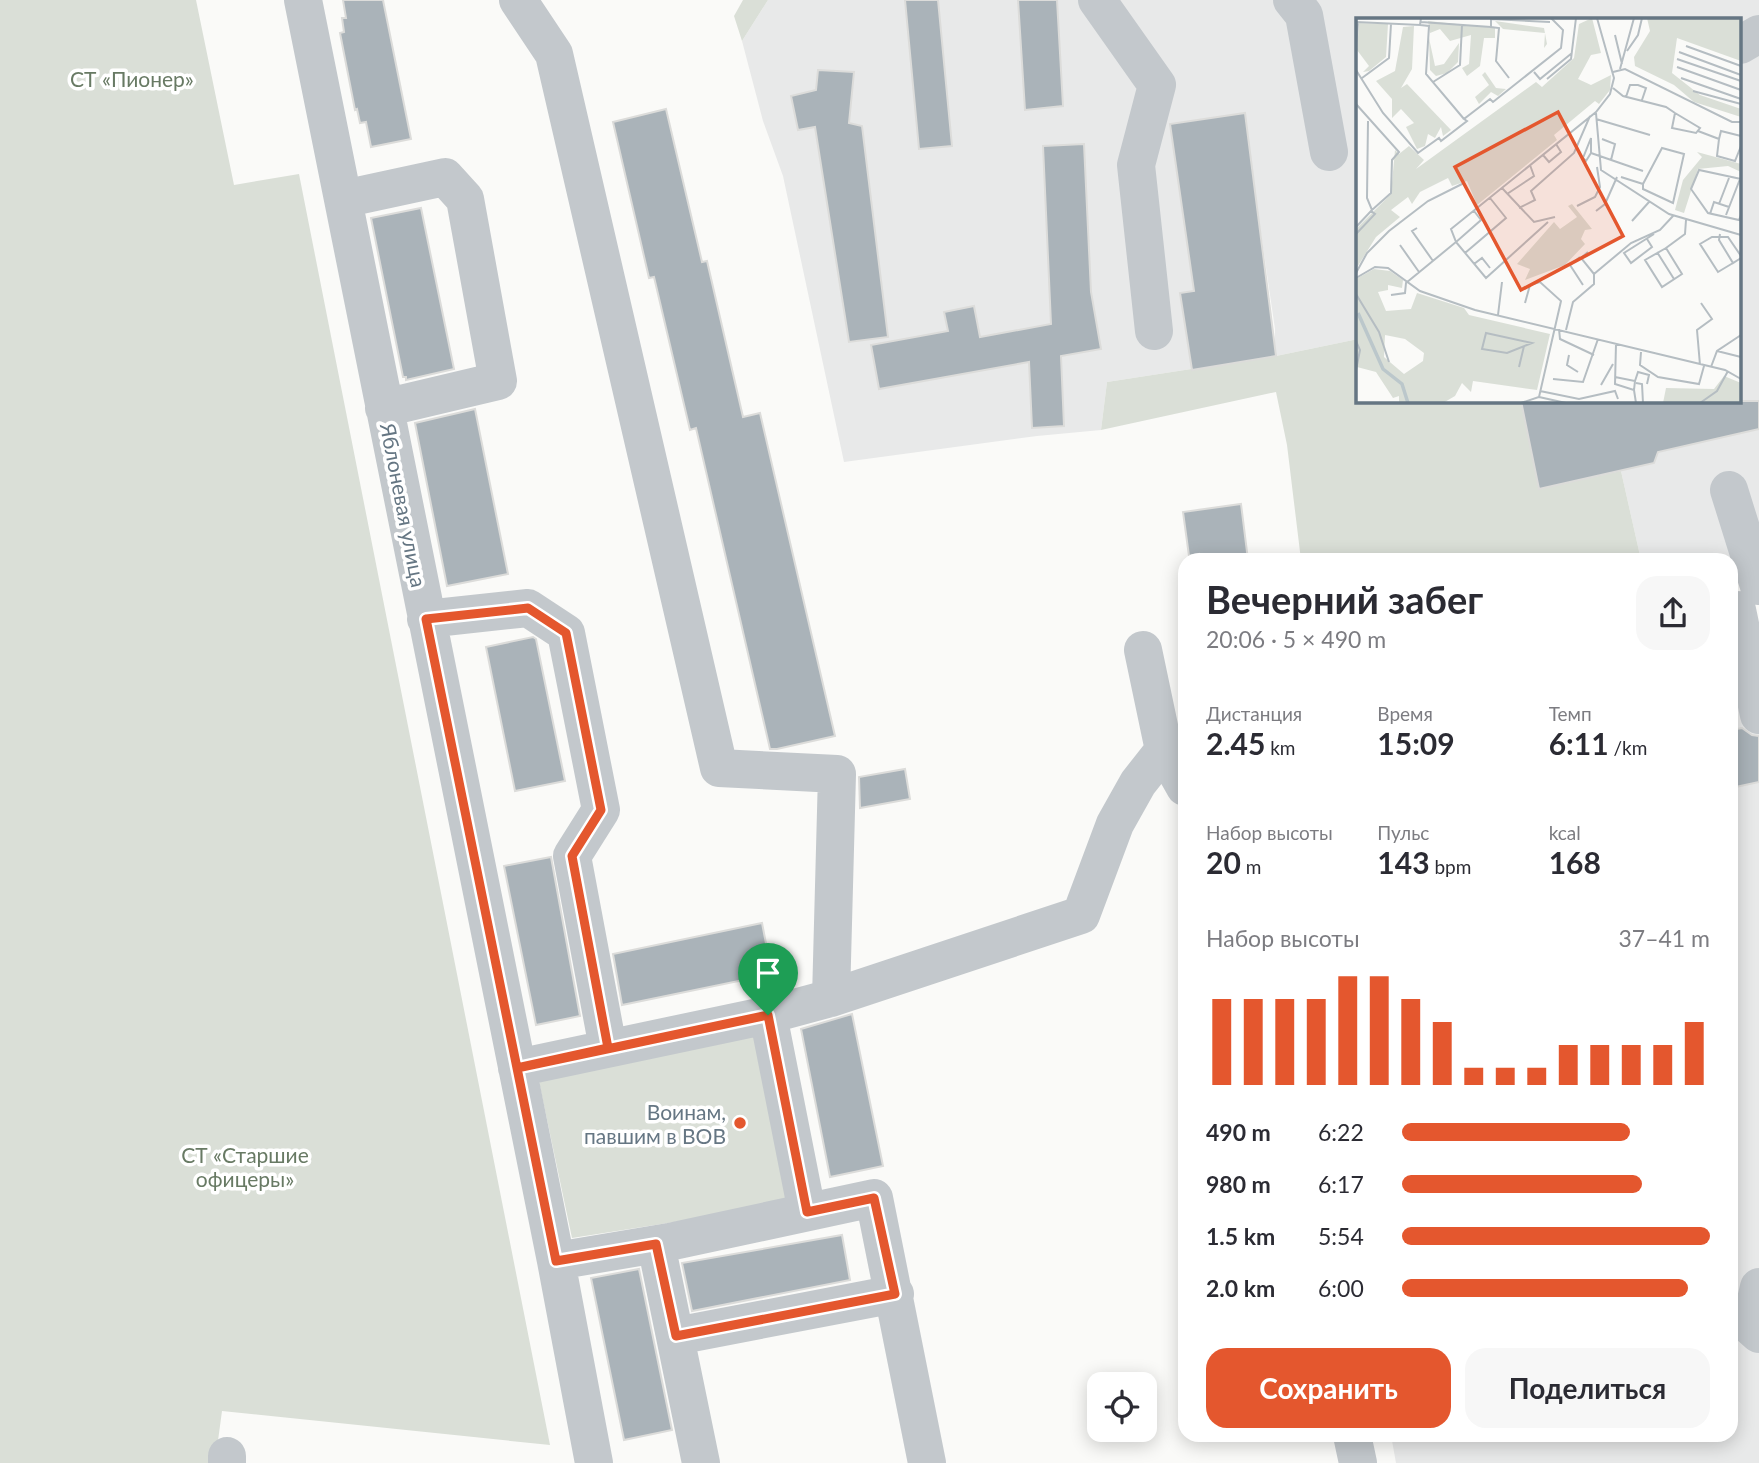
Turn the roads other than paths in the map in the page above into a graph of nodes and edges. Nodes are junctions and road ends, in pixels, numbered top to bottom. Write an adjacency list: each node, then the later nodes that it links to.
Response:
1 (303, 0): 8 (street, Яблоневая улица)
2 (518, 0): 18 (street)
3 (1097, 0): 9 (street)
4 (1292, 0): 7 (street)
5 (1759, 34): 6 (street)
6 (1742, 44)
7 (1329, 152)
8 (343, 199): 10 (street, Яблоневая улица); 10 (street)
9 (1154, 331)
10 (384, 408): 13 (street, Яблоневая улица)
11 (1729, 490): 12 (street)
12 (1746, 602): 15 (street)
13 (426, 619): 20 (street); 21 (street, Яблоневая улица)
14 (1143, 650): 16 (street)
15 (1759, 715)
16 (1164, 750): 17 (street); 18 (street)
17 (1178, 775)
18 (831, 998): 19 (street)
19 (768, 1015): 20 (street); 22 (street)
20 (608, 1048): 21 (street)
21 (517, 1068): 24 (street, Яблоневая улица)
22 (807, 1212): 23 (street); 26 (street)
23 (656, 1244): 24 (street); 28 (street)
24 (556, 1261): 31 (street, Яблоневая улица)
25 (1759, 1287): 27 (street)
26 (895, 1294): 28 (street); 30 (street)
27 (1759, 1335)
28 (676, 1336): 32 (street)
29 (1354, 1442): 33 (street)
30 (924, 1462)
31 (594, 1463)
32 (701, 1463)
33 (1358, 1463)

